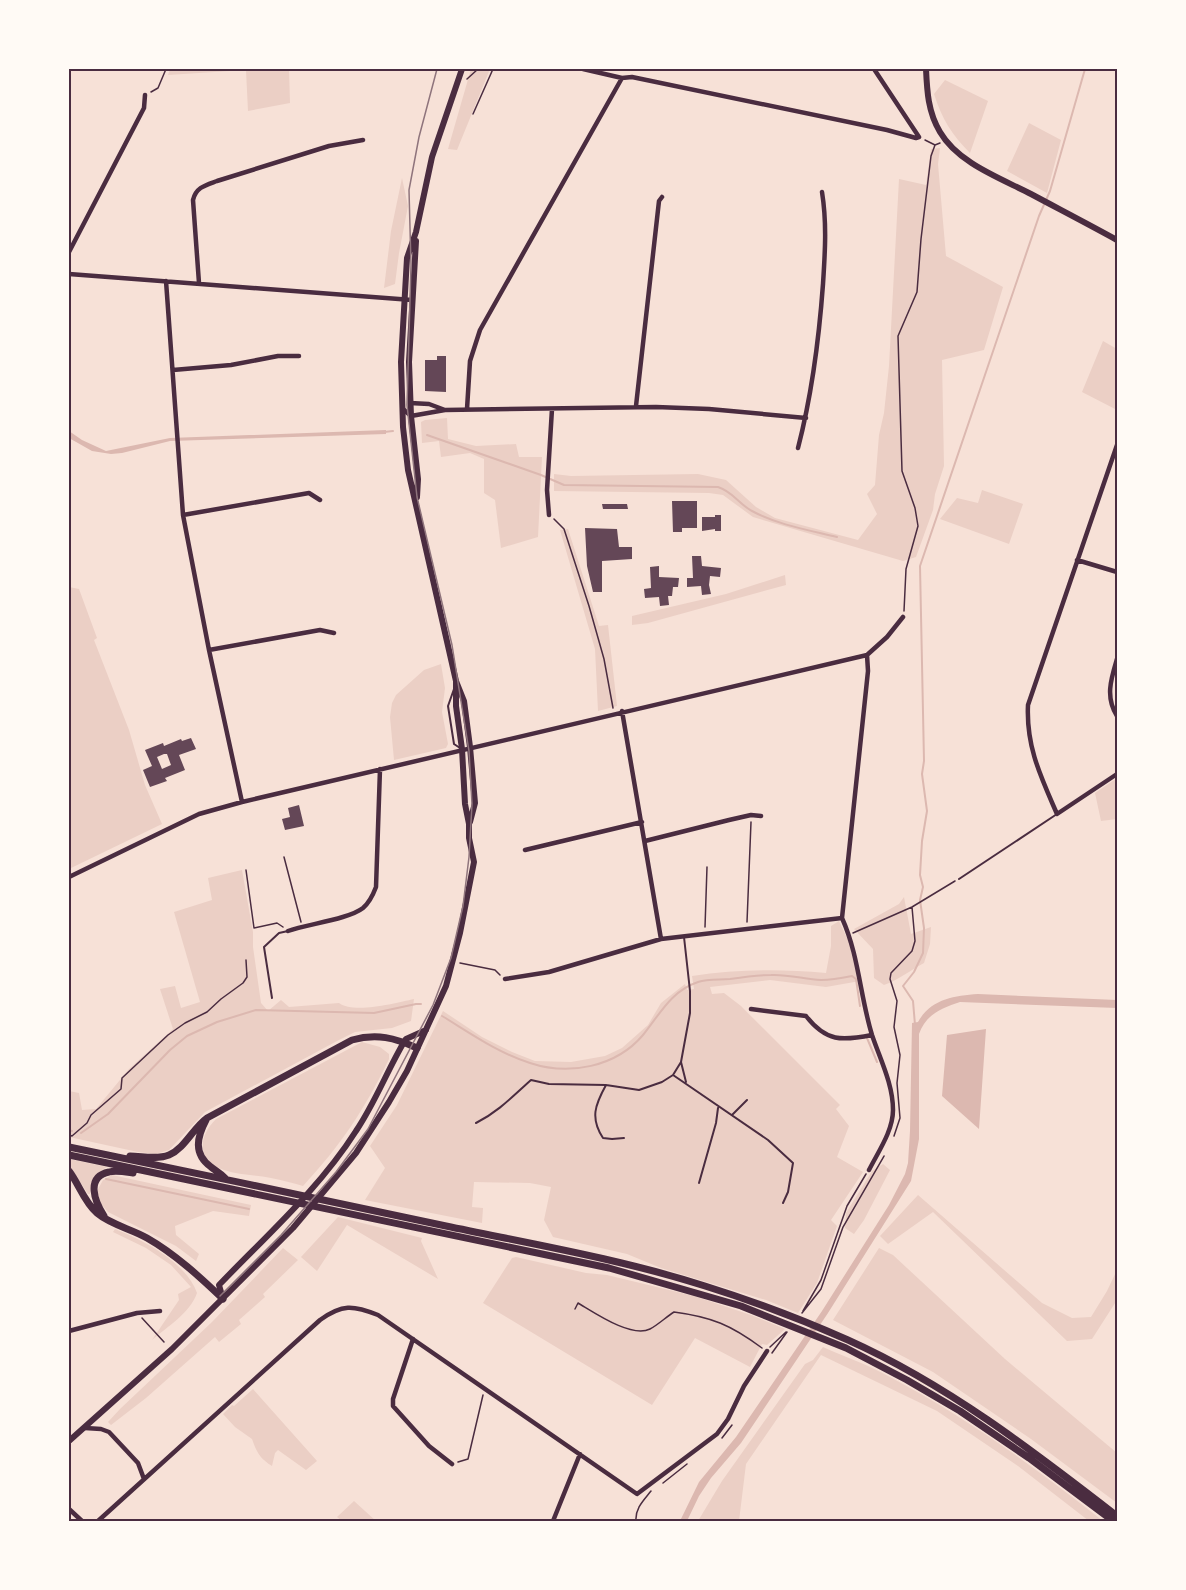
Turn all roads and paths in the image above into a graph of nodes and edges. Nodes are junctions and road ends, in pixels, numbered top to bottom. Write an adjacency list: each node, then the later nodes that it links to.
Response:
1 (166, 69): 10 (path)
2 (462, 69): 9 (main road)
3 (478, 69): 9 (path)
4 (494, 69): 11 (path)
5 (583, 69): 8 (street)
6 (874, 69): 12 (street)
7 (926, 69): 19 (main road)
8 (622, 78): 12 (street); 31 (street)
9 (457, 82): 18 (main road)
10 (145, 95): 20 (street)
11 (473, 114)
12 (919, 137): 15 (path)
13 (363, 140): 23 (street)
14 (940, 143): 15 (path)
15 (935, 145): 44 (path)
16 (822, 192): 35 (street)
17 (662, 197): 29 (street)
18 (416, 232): 24 (main road); 25 (main road)
19 (1117, 240)
20 (69, 252)
21 (69, 274): 22 (street)
22 (166, 281): 23 (street); 27 (street)
23 (200, 284): 24 (street)
24 (403, 299): 25 (street); 30 (main road)
25 (411, 300): 28 (main road)
26 (299, 356): 27 (street)
27 (173, 370): 40 (street)
28 (411, 402): 30 (street); 33 (street); 34 (main road)
29 (636, 406): 32 (street); 35 (street)
30 (402, 408): 34 (street); 39 (main road)
31 (467, 409): 32 (street); 33 (street)
32 (552, 409): 41 (street)
33 (445, 410): 34 (street)
34 (411, 416): 39 (main road)
35 (806, 418): 37 (street)
36 (1117, 445): 42 (street)
37 (798, 448)
38 (320, 500): 40 (street)
39 (417, 505): 49 (main road)
40 (183, 515): 46 (street)
41 (549, 515): 51 (path)
42 (1077, 560): 43 (street); 58 (street)
43 (1117, 572)
44 (903, 617): 47 (street)
45 (334, 633): 46 (street)
46 (209, 650): 57 (street)
47 (867, 655): 50 (street); 71 (street)
48 (1117, 659): 52 (street)
49 (456, 681): 53 (main road); 54 (main road)
50 (622, 711): 51 (street); 61 (street)
51 (614, 713): 53 (street)
52 (1117, 716)
53 (470, 747): 54 (street); 62 (main road)
54 (462, 749): 55 (street); 62 (main road)
55 (380, 769): 57 (street); 72 (street)
56 (1117, 774): 58 (street)
57 (242, 802): 68 (street)
58 (1057, 814): 69 (lane)
59 (751, 815): 60 (street); 63 (street); 73 (path)
60 (761, 816)
61 (642, 822): 63 (street); 64 (street)
62 (469, 824): 80 (main road)
63 (645, 841): 78 (street)
64 (525, 849)
65 (284, 857): 72 (path)
66 (707, 867): 75 (path)
67 (246, 870): 74 (path)
68 (69, 877)
69 (959, 879): 70 (path)
70 (912, 907): 76 (path); 99 (path)
71 (842, 918): 73 (street); 76 (street)
72 (302, 926): 74 (street)
73 (747, 929): 75 (street)
74 (288, 931): 82 (lane)
75 (705, 934): 77 (street)
76 (849, 935): 85 (street)
77 (684, 936): 78 (street); 88 (lane)
78 (661, 939): 81 (street)
79 (246, 960): 97 (path)
80 (453, 961): 81 (path); 84 (main road)
81 (505, 979)
82 (272, 998)
83 (752, 1009): 85 (street)
84 (426, 1030): 86 (main road); 87 (main road)
85 (872, 1035): 104 (street)
86 (404, 1042): 87 (highway); 95 (highway); 111 (main road)
87 (417, 1048): 111 (main road)
88 (681, 1062): 89 (lane); 90 (lane)
89 (673, 1075): 90 (lane); 91 (lane)
90 (686, 1082): 93 (lane)
91 (606, 1085): 96 (lane); 98 (lane)
92 (747, 1100): 94 (lane)
93 (718, 1106): 94 (lane); 108 (lane)
94 (732, 1115): 109 (lane)
95 (207, 1118): 102 (highway); 107 (highway)
96 (476, 1123)
97 (69, 1136)
98 (624, 1138)
99 (893, 1138)
100 (69, 1147): 102 (highway)
101 (69, 1155): 106 (highway)
102 (112, 1156): 107 (highway)
103 (884, 1156): 115 (path)
104 (869, 1170): 115 (path)
105 (69, 1171): 110 (highway)
106 (156, 1174): 110 (highway); 115 (highway)
107 (228, 1180): 115 (highway)
108 (699, 1184)
109 (783, 1203)
110 (105, 1218): 111 (highway)
111 (223, 1299): 123 (main road)
112 (575, 1309): 121 (path)
113 (160, 1311): 114 (street)
114 (137, 1313): 117 (street); 119 (path)
115 (793, 1322): 116 (highway); 120 (path); 121 (path)
116 (805, 1327): 130 (highway); 135 (highway)
117 (69, 1331)
118 (413, 1339): 122 (street); 126 (street); 127 (street)
119 (164, 1342)
120 (778, 1343)
121 (767, 1351): 125 (street)
122 (484, 1388): 125 (street); 126 (path)
123 (85, 1428): 124 (main road); 127 (street)
124 (69, 1441)
125 (580, 1454): 133 (street)
126 (452, 1464)
127 (144, 1479): 132 (street)
128 (642, 1502): 134 (path)
129 (69, 1509): 131 (street)
130 (1117, 1516)
131 (82, 1521)
132 (98, 1521)
133 (554, 1521)
134 (636, 1521)
135 (1113, 1521)

